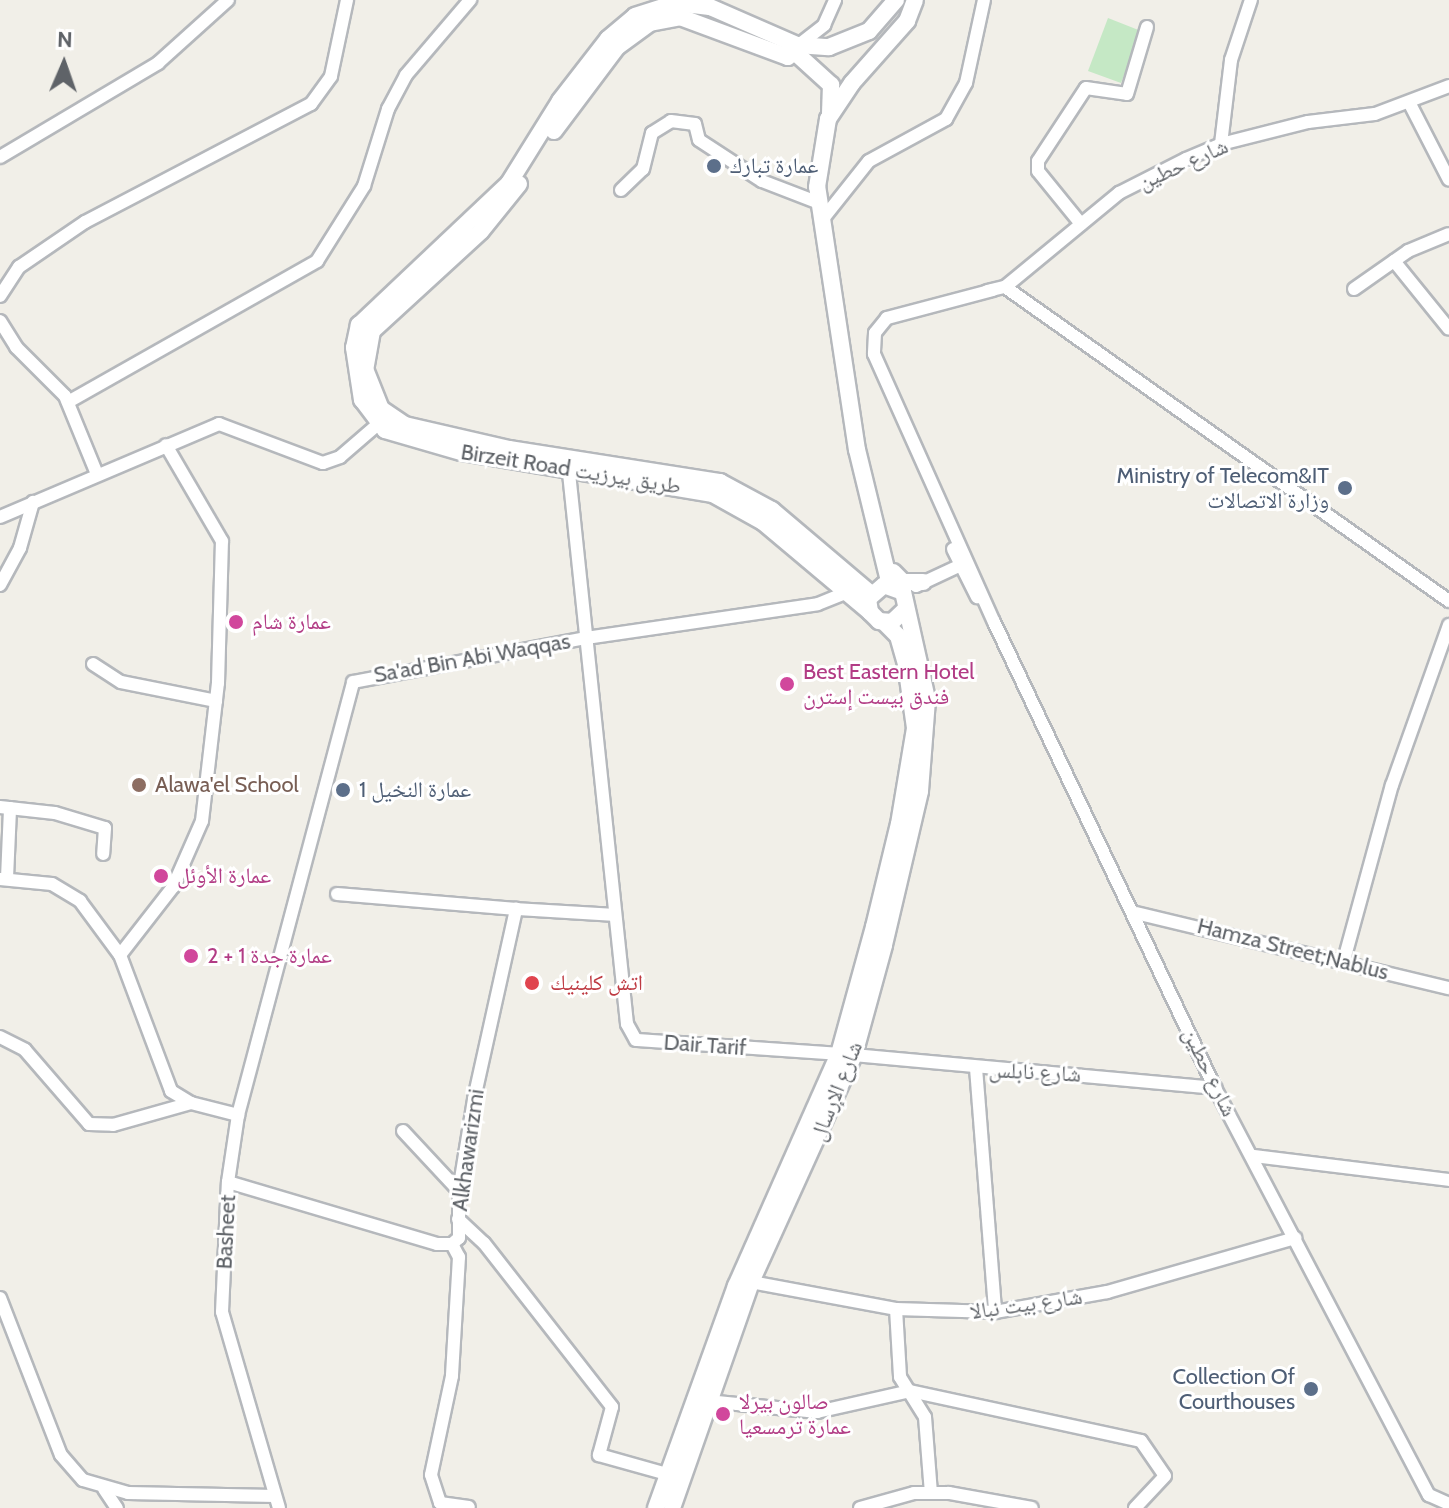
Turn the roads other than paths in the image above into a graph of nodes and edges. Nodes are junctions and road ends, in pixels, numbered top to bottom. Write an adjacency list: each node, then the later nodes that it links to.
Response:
1 (228, 0): 15 (street)
2 (347, 0): 24 (street)
3 (470, 0): 27 (street)
4 (835, 0): 10 (street)
5 (896, 0): 10 (main road)
6 (915, 0): 13 (main road)
7 (984, 0): 18 (street)
8 (1251, 0): 14 (street)
9 (1147, 27): 19 (street)
10 (797, 45): 13 (main road); 28 (main road)
11 (1449, 86): 12 (street, شارع حطين)
12 (1410, 104): 14 (street, شارع حطين); 16 (street)
13 (828, 119): 18 (main road)
14 (1221, 144): 19 (street, شارع حطين)
15 (0, 157)
16 (1449, 180)
17 (621, 190): 18 (street)
18 (820, 212): 34 (main road)
19 (1081, 224): 22 (street, شارع حطين)
20 (1449, 234): 21 (street)
21 (1394, 261): 23 (street); 26 (street)
22 (999, 288): 35 (street, شارع حطين); 41 (street)
23 (1354, 289)
24 (0, 296)
25 (0, 321): 27 (street)
26 (1449, 329)
27 (68, 402): 31 (street)
28 (382, 419): 29 (street); 30 (main road, Birzeit Road طريق بيرزيت); 40 (main road)
29 (166, 445): 31 (street); 48 (street)
30 (569, 473): 39 (main road, Birzeit Road طريق بيرزيت); 46 (street)
31 (97, 474): 32 (street)
32 (33, 502): 33 (street); 37 (street)
33 (0, 517)
34 (883, 554): 36 (main road); 38 (main road)
35 (964, 563): 36 (street); 55 (street, شارع حطين)
36 (923, 582): 38 (street)
37 (0, 585)
38 (896, 588): 40 (main road); 42 (main road)
39 (843, 594): 43 (main road, Birzeit Road طريق بيرزيت); 46 (street, Sa'ad Bin Abi Waqqas)
40 (871, 594): 43 (main road)
41 (1449, 601)
42 (905, 610): 44 (main road); 50 (main road, شارع الإرسال)
43 (870, 612): 44 (main road)
44 (885, 623): 50 (main road, شارع الإرسال)
45 (1449, 625): 58 (street)
46 (586, 638): 56 (street); 65 (street, Sa'ad Bin Abi Waqqas)
47 (93, 664): 48 (street)
48 (216, 701): 57 (street)
49 (5, 808): 51 (street); 52 (street)
50 (906, 825): 61 (main road, شارع الإرسال)
51 (103, 854)
52 (3, 878): 57 (street)
53 (337, 894): 54 (street)
54 (516, 909): 56 (street); 70 (street, Alkhawarizmi)
55 (1136, 913): 58 (street, Hamza Street;Nablus); 63 (street, شارع حطين)
56 (614, 915): 61 (street, Dair Tarif)
57 (120, 955): 64 (street)
58 (1344, 960): 59 (street, Hamza Street;Nablus)
59 (1449, 988)
60 (0, 1037): 64 (street)
61 (846, 1055): 62 (street, شارع نابلس); 74 (main road, شارع الإرسال)
62 (976, 1068): 63 (street, شارع نابلس); 77 (street)
63 (1215, 1088): 67 (street, شارع حطين)
64 (191, 1103): 65 (street)
65 (238, 1115): 69 (street)
66 (403, 1131): 70 (street)
67 (1254, 1156): 68 (street); 72 (street, شارع حطين)
68 (1449, 1180)
69 (228, 1182): 73 (street, Basheet); 84 (street, Basheet)
70 (459, 1191): 71 (street, Alkhawarizmi)
71 (458, 1219): 73 (street, Alkhawarizmi); 80 (street)
72 (1295, 1238): 77 (street, شارع بيت نبالا); 83 (street, شارع حطين)
73 (452, 1244): 86 (street, Alkhawarizmi)
74 (745, 1281): 76 (street, شارع بيت نبالا); 79 (main road, شارع الإرسال); 80 (main road, شارع الإرسال)
75 (0, 1298): 81 (street)
76 (896, 1309): 77 (street, شارع بيت نبالا); 78 (street)
77 (995, 1312)
78 (910, 1391): 79 (street); 82 (street); 92 (street)
79 (707, 1401): 89 (main road, شارع الإرسال)
80 (667, 1474): 88 (main road, شارع الإرسال)
81 (104, 1489): 84 (street); 87 (street)
82 (931, 1493): 90 (street); 91 (street)
83 (1429, 1495): 85 (street); 93 (street)
84 (277, 1502)
85 (1449, 1504)
86 (469, 1507)
87 (117, 1508)
88 (656, 1508)
89 (672, 1508)
90 (860, 1508)
91 (1032, 1508)
92 (1135, 1508)
93 (1421, 1508)

